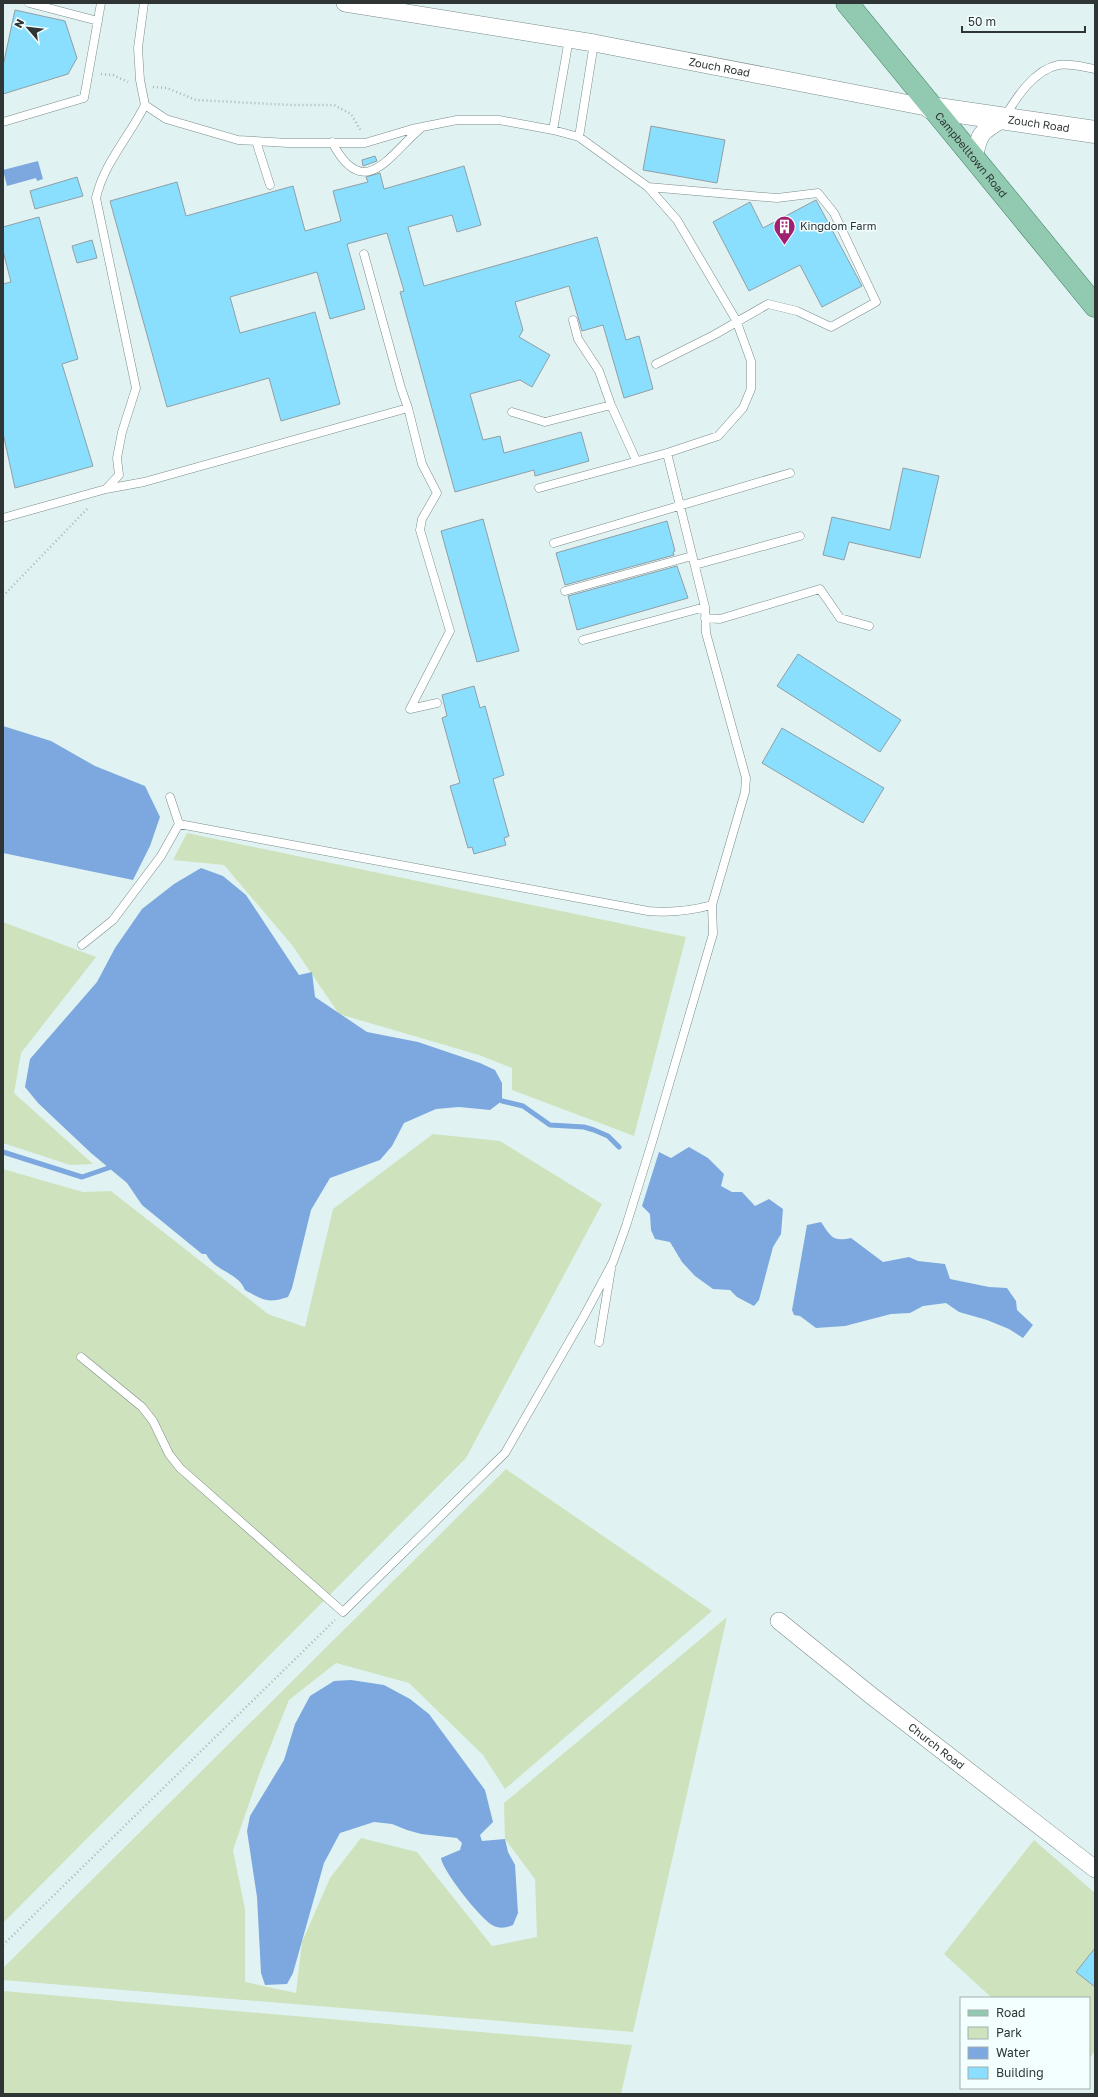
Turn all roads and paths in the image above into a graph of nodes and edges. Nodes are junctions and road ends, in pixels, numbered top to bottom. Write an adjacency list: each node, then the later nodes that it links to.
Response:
1 (29, 3): 6 (lane)
2 (101, 3): 6 (lane)
3 (144, 3): 11 (lane)
4 (345, 3): 7 (street, Zouch Road)
5 (847, 3): 13 (main road, Campbelltown Road)
6 (98, 21): 10 (lane)
7 (569, 39): 8 (street, Zouch Road); 17 (lane)
8 (594, 43): 13 (street, Zouch Road); 19 (lane)
9 (1095, 69): 14 (lane)
10 (89, 72): 11 (path); 15 (lane)
11 (141, 84): 12 (lane); 22 (path)
12 (145, 105): 20 (lane); 38 (lane)
13 (931, 108): 14 (street, Zouch Road); 23 (main road, Campbelltown Road)
14 (1004, 118): 18 (street, Zouch Road); 23 (street)
15 (3, 122)
16 (422, 127): 17 (lane); 21 (lane); 22 (lane)
17 (553, 130): 19 (lane)
18 (1095, 132)
19 (579, 137): 25 (lane)
20 (256, 141): 21 (lane); 24 (lane)
21 (332, 142): 22 (lane)
22 (364, 142)
23 (974, 159): 27 (main road, Campbelltown Road)
24 (270, 185)
25 (648, 187): 29 (lane); 29 (lane)
26 (364, 254): 32 (lane)
27 (1095, 306)
28 (573, 320): 31 (lane)
29 (736, 320): 30 (lane); 34 (lane)
30 (656, 364)
31 (611, 405): 33 (lane); 35 (lane)
32 (408, 408): 38 (lane); 51 (lane)
33 (512, 412)
34 (667, 453): 35 (lane); 39 (lane)
35 (636, 460): 37 (lane)
36 (790, 473): 39 (lane)
37 (539, 488)
38 (106, 489): 40 (lane); 46 (path)
39 (680, 506): 42 (lane); 43 (lane)
40 (3, 518)
41 (800, 536): 44 (lane)
42 (554, 543)
43 (692, 556): 44 (lane); 45 (lane)
44 (695, 565): 47 (lane)
45 (565, 591)
46 (3, 596)
47 (705, 607): 48 (lane); 50 (lane)
48 (705, 618): 49 (lane); 54 (lane)
49 (869, 626)
50 (583, 640)
51 (437, 703)
52 (170, 797): 53 (lane)
53 (179, 824): 54 (lane); 55 (lane)
54 (712, 905): 56 (lane)
55 (82, 945)
56 (612, 1262): 57 (lane); 59 (lane)
57 (599, 1342)
58 (81, 1357): 59 (lane)
59 (343, 1612): 62 (path)
60 (779, 1620): 61 (street, Church Road)
61 (1095, 1869)
62 (3, 1945)

